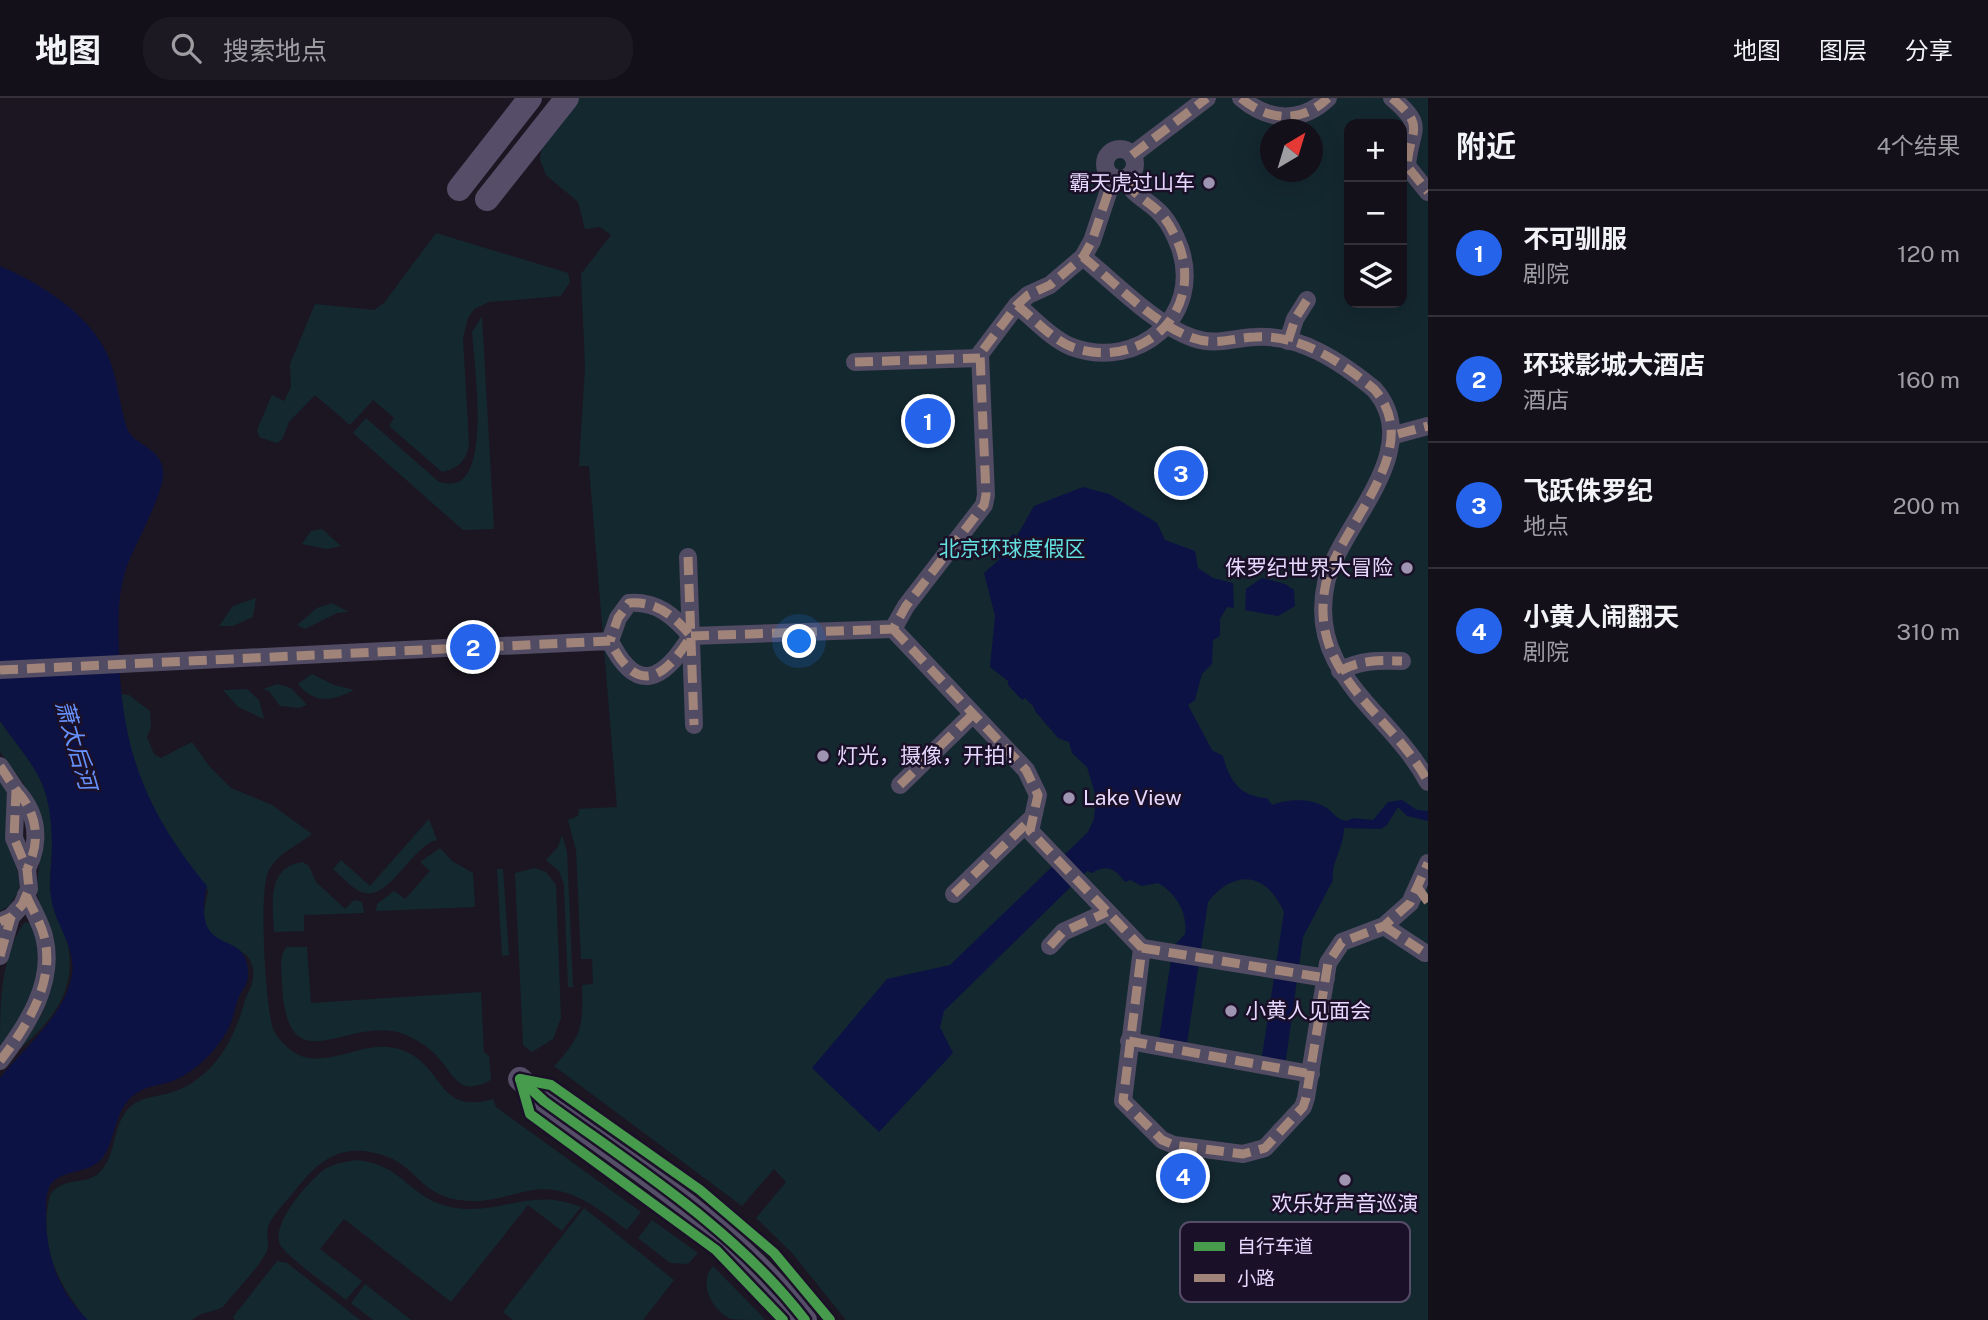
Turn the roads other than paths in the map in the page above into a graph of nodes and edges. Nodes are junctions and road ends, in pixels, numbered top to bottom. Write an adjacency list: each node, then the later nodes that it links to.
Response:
1 (530, 98): 9 (street)
2 (568, 98): 11 (street)
3 (1207, 98): 7 (street)
4 (1241, 98): 5 (street)
5 (1328, 98)
6 (1392, 98): 10 (street)
7 (1132, 155): 8 (street); 8 (street)
8 (1119, 178): 12 (street); 15 (street)
9 (459, 189)
10 (1428, 192)
11 (487, 199)
12 (1083, 257): 14 (street); 15 (street)
13 (1307, 300): 16 (street)
14 (1017, 305): 15 (street); 17 (street)
15 (1168, 326): 16 (street)
16 (1288, 341): 20 (street)
17 (980, 358): 18 (street); 22 (street)
18 (855, 362)
19 (1428, 426): 20 (street)
20 (1398, 434): 29 (street)
21 (688, 557): 23 (street)
22 (893, 629): 23 (street); 30 (street)
23 (691, 636): 24 (street); 24 (street); 31 (street)
24 (610, 641): 25 (street)
25 (501, 646)
26 (445, 648): 28 (street)
27 (1402, 661): 29 (street)
28 (0, 670)
29 (1340, 671): 33 (street)
30 (973, 714): 34 (street); 35 (street)
31 (694, 725)
32 (0, 766): 39 (street)
33 (1428, 782)
34 (900, 785)
35 (1030, 820): 38 (street); 40 (street)
36 (1428, 863): 37 (street)
37 (1423, 889): 42 (street)
38 (954, 894)
39 (26, 895): 41 (street); 49 (street)
40 (1107, 912): 43 (street); 44 (street)
41 (6, 919): 46 (street)
42 (1384, 926): 45 (street); 47 (street)
43 (1050, 946)
44 (1142, 948): 47 (street); 48 (street)
45 (1425, 953)
46 (0, 956)
47 (1326, 978): 50 (street)
48 (1129, 1041): 50 (street); 50 (street)
49 (0, 1061)
50 (1311, 1074)
51 (520, 1079): 52 (street)
52 (805, 1320)

